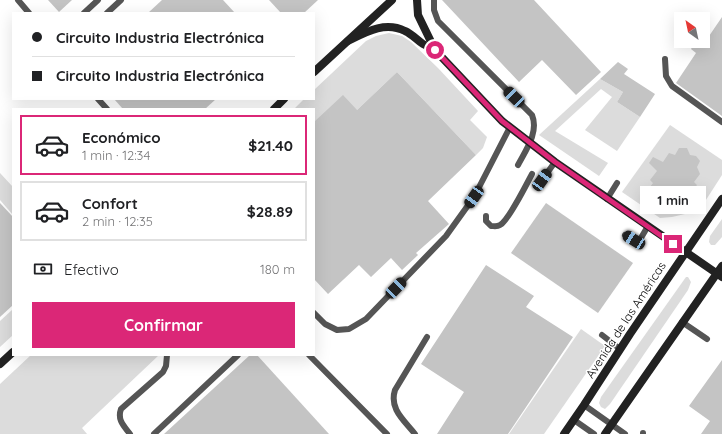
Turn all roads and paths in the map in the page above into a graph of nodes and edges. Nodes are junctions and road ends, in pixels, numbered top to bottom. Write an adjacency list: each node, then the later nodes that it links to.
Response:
1 (18, 0): 7 (lane)
2 (98, 0): 8 (lane)
3 (121, 0): 9 (lane)
4 (392, 0): 10 (street)
5 (417, 0): 11 (street)
6 (434, 0): 20 (lane)
7 (28, 12)
8 (85, 12)
9 (108, 12)
10 (348, 41): 11 (street); 13 (street)
11 (435, 50): 19 (street)
12 (665, 59): 18 (lane)
13 (315, 71)
14 (99, 100): 16 (lane)
15 (283, 100): 17 (street)
16 (106, 108)
17 (275, 108)
18 (722, 122)
19 (510, 127): 20 (street); 33 (lane)
20 (530, 142): 21 (street); 22 (lane)
21 (555, 162): 24 (lane); 26 (street)
22 (518, 165)
23 (532, 174): 28 (lane)
24 (542, 180)
25 (617, 183): 26 (lane)
26 (607, 199): 29 (street)
27 (722, 199): 31 (street, Avenida de las Américas)
28 (486, 216)
29 (648, 226): 30 (lane); 31 (street)
30 (625, 235)
31 (685, 252): 32 (street); 38 (street, Avenida de las Américas)
32 (720, 272): 34 (street)
33 (315, 314)
34 (682, 322): 37 (lane); 46 (street)
35 (602, 335): 38 (lane)
36 (427, 337): 50 (lane)
37 (707, 339)
38 (620, 349): 44 (street, Avenida de las Américas)
39 (12, 353): 43 (street)
40 (166, 356): 47 (lane)
41 (237, 356): 48 (lane)
42 (310, 356): 49 (lane)
43 (0, 364)
44 (584, 406): 45 (street, Avenida de las Américas); 46 (lane)
45 (574, 420): 51 (street, Avenida de las Américas); 52 (lane)
46 (611, 424): 53 (street); 54 (lane)
47 (130, 434)
48 (154, 434)
49 (387, 434)
50 (415, 434)
51 (564, 434)
52 (594, 434)
53 (605, 434)
54 (625, 434)

